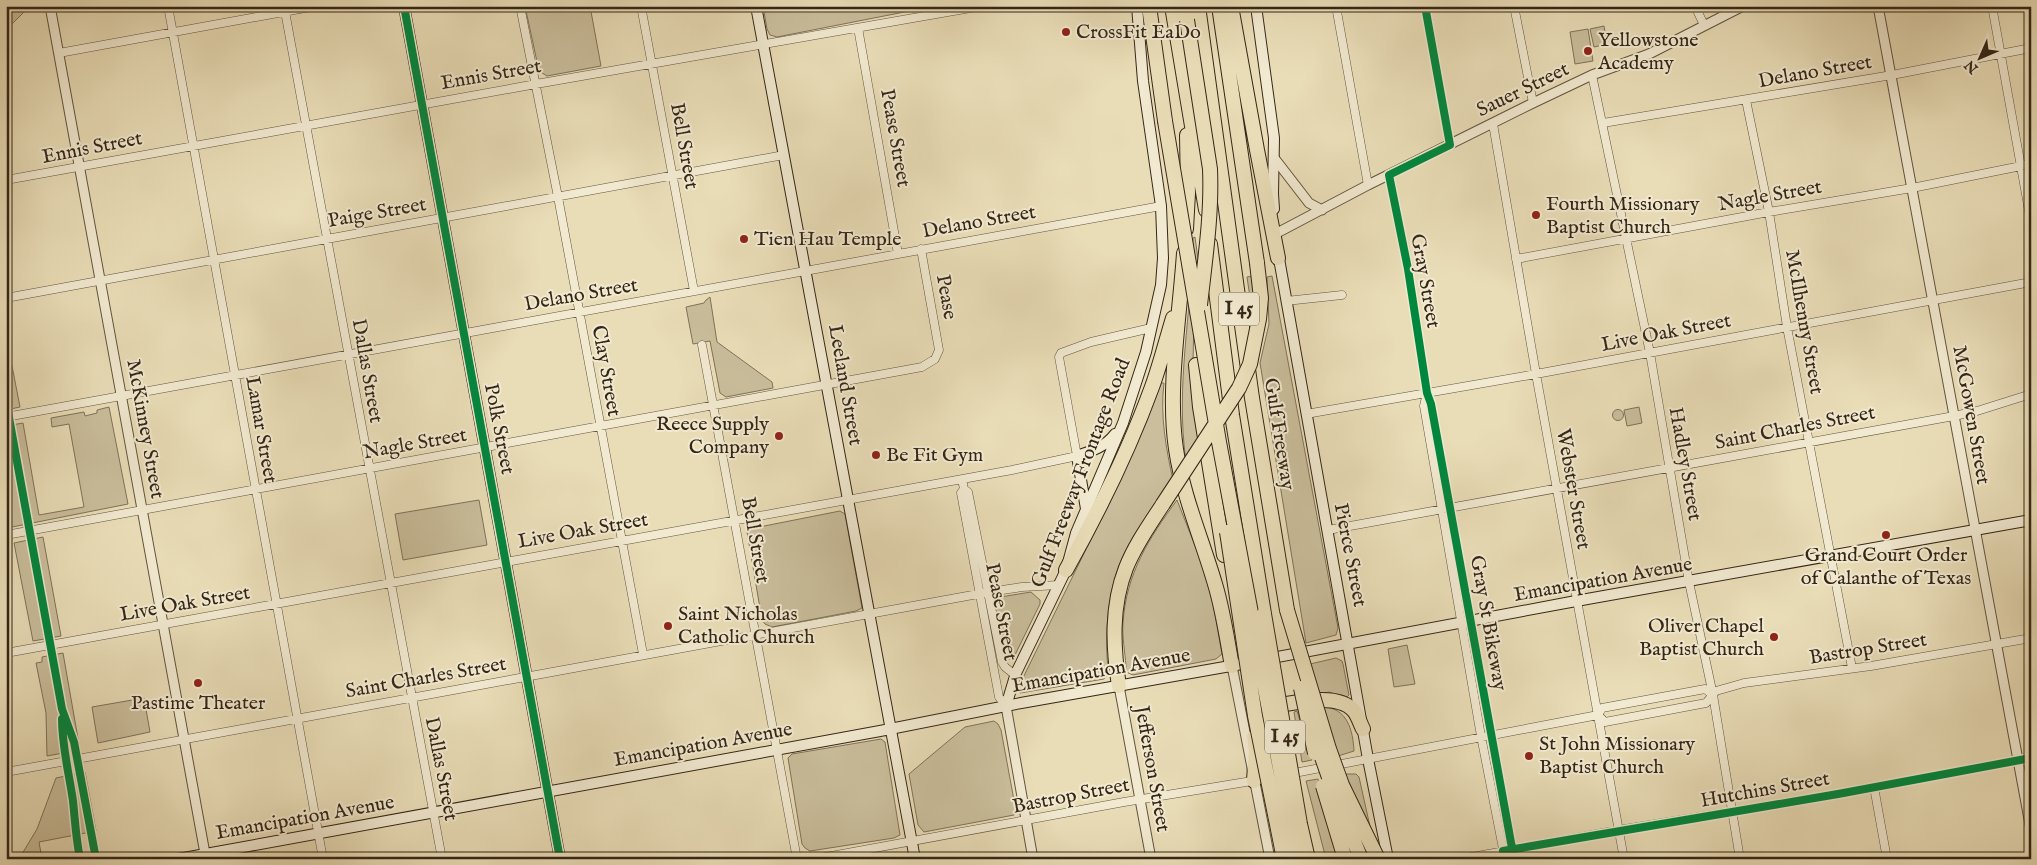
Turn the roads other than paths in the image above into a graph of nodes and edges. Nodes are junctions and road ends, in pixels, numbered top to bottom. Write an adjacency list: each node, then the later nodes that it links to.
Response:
1 (50, 6): 30 (street, McKinney Street)
2 (168, 6): 27 (street, Lamar Street)
3 (316, 6): 23 (street)
4 (404, 6): 39 (main road, Polk Street)
5 (520, 6): 35 (street, Clay Street)
6 (641, 6): 32 (street, Bell Street)
7 (756, 6): 28 (main road, Leeland Street)
8 (982, 6): 26 (street, Ennis Street)
9 (1137, 6): 56 (main road, Gulf Freeway Frontage Road)
10 (1149, 6): 98 (highway, bridge)
11 (1172, 6): 36 (highway, I 45)
12 (1198, 6): 128 (highway, Gulf Freeway / I 45)
13 (1219, 6): 142 (highway, bridge)
14 (1232, 6): 66 (highway)
15 (1256, 6): 46 (main road)
16 (1336, 6): 53 (street)
17 (1425, 6): 44 (street)
18 (1514, 6): 38 (street)
19 (1695, 6): 25 (street)
20 (1743, 6): 25 (street, Sauer Street)
21 (1878, 6): 34 (street, McGowen Street)
22 (1992, 6): 31 (street)
23 (284, 9): 27 (street); 42 (street, Dallas Street)
24 (1186, 13): 138 (highway, I 45, bridge)
25 (1704, 25): 33 (street, Sauer Street)
26 (858, 28): 28 (street, Ennis Street); 65 (street, Pease Street)
27 (172, 32): 30 (street); 43 (street, Lamar Street)
28 (763, 44): 32 (street, Ennis Street); 45 (main road, Leeland Street)
29 (2031, 48): 31 (street, Delano Street)
30 (59, 53): 49 (street, McKinney Street)
31 (2001, 53): 34 (street, Delano Street); 48 (street)
32 (652, 64): 35 (street, Ennis Street); 51 (street, Bell Street)
33 (1592, 75): 38 (street, Sauer Street); 41 (street, Hadley Street)
34 (1892, 75): 37 (street, Delano Street); 54 (street, McGowen Street)
35 (536, 84): 39 (street, Ennis Street); 55 (street, Clay Street)
36 (1187, 97): 72 (highway); 184 (highway, I 45, bridge)
37 (1746, 100): 41 (street, Delano Street); 58 (street, McIlhenny Street)
38 (1533, 103): 40 (street, Sauer Street)
39 (421, 104): 42 (street, Ennis Street); 59 (main road, Polk Street)
40 (1493, 124): 44 (street, Sauer Street); 67 (street, Webster Street)
41 (1604, 124): 63 (street, Hadley Street)
42 (306, 126): 43 (street, Ennis Street); 62 (street, Dallas Street)
43 (193, 145): 49 (street, Ennis Street); 68 (street, Lamar Street)
44 (1450, 145): 50 (street, Sauer Street)
45 (784, 155): 51 (street, Paige Street); 69 (main road, Leeland Street)
46 (1275, 159): 57 (street); 61 (main road)
47 (2031, 164): 48 (street, Nagle Street)
48 (2021, 166): 54 (street, Nagle Street); 60 (street)
49 (79, 167): 52 (street, Ennis Street); 70 (street, McKinney Street)
50 (1389, 175): 53 (street, Sauer Street); 89 (street, Gray Street)
51 (673, 176): 55 (street, Paige Street); 73 (street, Bell Street)
52 (6, 180)
53 (1368, 185): 57 (street, Sauer Street)
54 (1912, 188): 58 (street, Nagle Street); 77 (street, McGowen Street)
55 (558, 197): 59 (street, Paige Street); 78 (street, Clay Street)
56 (1161, 206): 64 (street, Delano Street); 79 (main road, Gulf Freeway Frontage Road)
57 (1322, 210): 61 (street, Sauer Street)
58 (1769, 212): 63 (street, Nagle Street); 80 (street, McIlhenny Street)
59 (441, 218): 62 (street, Paige Street); 81 (main road, Polk Street)
60 (2031, 222)
61 (1277, 234): 66 (main road)
62 (326, 239): 68 (street, Paige Street); 85 (street, Dallas Street)
63 (1626, 239): 67 (street, Nagle Street); 84 (street, Hadley Street)
64 (922, 249): 65 (street, Delano Street); 83 (street, Pease)
65 (898, 254): 69 (street, Delano Street)
66 (1278, 258): 76 (main road, Pierce Street)
67 (1516, 259): 86 (street, Webster Street)
68 (214, 260): 70 (street, Paige Street); 87 (street, Lamar Street)
69 (806, 270): 73 (street, Delano Street); 88 (main road, Leeland Street)
70 (100, 281): 75 (street, Paige Street); 91 (street, McKinney Street)
71 (2031, 282): 77 (street, Live Oak Street)
72 (1181, 288): 120 (highway); 138 (highway)
73 (694, 291): 78 (street, Delano Street)
74 (1342, 295): 76 (street)
75 (6, 298)
76 (1286, 301): 93 (main road, Pierce Street)
77 (1933, 301): 80 (street, Live Oak Street); 94 (street, McGowen Street)
78 (579, 312): 81 (street, Delano Street); 97 (street, Clay Street)
79 (1152, 328): 96 (main road, Gulf Freeway Frontage Road); 101 (street)
80 (1787, 328): 84 (street, Live Oak Street); 99 (street, McIlhenny Street)
81 (464, 333): 85 (street, Delano Street); 100 (main road, Polk Street)
82 (702, 345): 92 (street, Bell Street)
83 (939, 350): 88 (street, Nagle Street)
84 (1650, 353): 86 (street, Live Oak Street); 103 (street, Hadley Street)
85 (347, 355): 87 (street, Delano Street); 102 (street, Dallas Street)
86 (1536, 374): 89 (street, Live Oak Street); 106 (street, Webster Street)
87 (235, 375): 91 (street, Delano Street); 105 (street, Lamar Street)
88 (828, 385): 92 (street, Nagle Street); 108 (main road, Leeland Street)
89 (1427, 393): 93 (street, Live Oak Street); 109 (street, Gray Street)
90 (2031, 394): 94 (street, Saint Charles Street)
91 (121, 396): 95 (street, Delano Street); 110 (street, McKinney Street)
92 (713, 405): 97 (street, Nagle Street); 112 (street, Bell Street)
93 (1306, 414): 114 (main road, Pierce Street)
94 (1954, 416): 99 (street, Saint Charles Street); 115 (street, McGowen Street)
95 (6, 417)
96 (1123, 422): 101 (main road); 111 (main road, Gulf Freeway Frontage Road)
97 (599, 425): 100 (street, Nagle Street); 117 (street, Clay Street)
98 (1219, 442): 182 (highway, bridge); 183 (highway, bridge)
99 (1809, 442): 103 (street, Saint Charles Street); 118 (street, McIlhenny Street)
100 (486, 447): 102 (street, Nagle Street); 119 (main road, Polk Street)
101 (1077, 456): 104 (street, Live Oak Street); 111 (main road)
102 (368, 468): 105 (street, Nagle Street); 122 (street, Dallas Street)
103 (1669, 469): 106 (street, Saint Charles Street); 121 (street, Hadley Street)
104 (963, 479): 107 (street, Pease Street); 108 (street, Live Oak Street)
105 (255, 488): 110 (street, Nagle Street); 127 (street, Lamar Street)
106 (1556, 488): 109 (street, Saint Charles Street); 126 (street, Webster Street)
107 (964, 489): 124 (street, Pease Street); 125 (street, Pease Street)
108 (848, 499): 112 (street, Live Oak Street); 129 (main road, Leeland Street)
109 (1442, 509): 114 (street, Saint Charles Street); 131 (street, Gray Street)
110 (142, 510): 116 (street, Nagle Street); 130 (street, McKinney Street)
111 (1086, 510): 120 (main road, Gulf Freeway Frontage Road)
112 (734, 520): 117 (street, Live Oak Street); 132 (street, Bell Street)
113 (2031, 520): 115 (main road, Emancipation Avenue)
114 (1328, 530): 134 (main road, Pierce Street)
115 (1974, 532): 118 (main road, Emancipation Avenue); 135 (street, McGowen Street)
116 (6, 534)
117 (621, 541): 119 (street, Live Oak Street); 137 (street, Clay Street)
118 (1831, 555): 121 (main road, Emancipation Avenue); 139 (street, McIlhenny Street)
119 (507, 562): 122 (street, Live Oak Street); 141 (main road, Polk Street)
120 (1066, 570): 123 (main road, Gulf Freeway Frontage Road)
121 (1689, 582): 126 (main road, Emancipation Avenue); 144 (street, Hadley Street)
122 (389, 583): 127 (street, Live Oak Street); 145 (street, Dallas Street)
123 (1059, 585): 124 (street, Saint Charles Street); 140 (main road, Gulf Freeway Frontage Road)
124 (989, 592): 125 (street, Saint Charles Street); 140 (street, Pease Street)
125 (980, 593): 129 (street, Saint Charles Street); 147 (street, Pease Street)
126 (1576, 601): 131 (main road, Emancipation Avenue); 148 (street, Webster Street)
127 (276, 604): 130 (street, Live Oak Street); 149 (street, Lamar Street)
128 (1287, 610): 143 (highway, Gulf Freeway / I 45, bridge); 187 (highway, bridge)
129 (870, 613): 132 (street, Saint Charles Street); 151 (main road, Leeland Street)
130 (163, 624): 136 (street, Live Oak Street); 153 (street, McKinney Street)
131 (1463, 624): 134 (main road, Emancipation Avenue); 152 (street, Gray Street)
132 (755, 633): 137 (street, Saint Charles Street); 154 (street, Bell Street)
133 (2031, 638): 135 (street, Bastrop Street)
134 (1349, 645): 138 (main road, Emancipation Avenue); 150 (main road, Pierce Street)
135 (1996, 645): 139 (street, Bastrop Street); 157 (street, McGowen Street)
136 (6, 653)
137 (642, 654): 141 (street, Saint Charles Street)
138 (1237, 665): 142 (main road, Emancipation Avenue); 146 (highway); 159 (street)
139 (1852, 668): 144 (street, Bastrop Street)
140 (1015, 676): 147 (main road, Gulf Freeway Frontage Road)
141 (527, 677): 145 (street, Saint Charles Street); 161 (main road, Polk Street)
142 (1119, 686): 147 (main road, Emancipation Avenue); 162 (street, Jefferson Street)
143 (1301, 688): 185 (highway, bridge); 186 (highway, Gulf Freeway / I 45, bridge)
144 (1713, 695): 148 (street, Bastrop Street); 148 (street, Bastrop Street); 163 (street, Hadley Street)
145 (411, 697): 149 (street, Saint Charles Street); 164 (street, Dallas Street)
146 (1248, 701): 150 (highway); 159 (highway)
147 (1006, 706): 151 (main road, Emancipation Avenue); 165 (street, Pease Street)
148 (1598, 715): 152 (street, Bastrop Street); 166 (street, Webster Street)
149 (297, 718): 153 (street, Saint Charles Street); 168 (street, Lamar Street)
150 (1363, 728): 156 (main road, Pierce Street)
151 (891, 729): 154 (main road, Emancipation Avenue); 169 (main road, Leeland Street)
152 (1481, 736): 156 (street, Bastrop Street); 170 (street, Gray Street)
153 (184, 739): 158 (street, Saint Charles Street); 171 (street, McKinney Street)
154 (776, 749): 161 (main road, Emancipation Avenue); 176 (street, Bell Street)
155 (2031, 758): 157 (street, Hutchins Street)
156 (1368, 759): 159 (street, Bastrop Street); 188 (main road, Pierce Street)
157 (2017, 760): 160 (street, Hutchins Street); 167 (street, McGowen Street)
158 (6, 772)
159 (1254, 781): 162 (street, Bastrop Street); 181 (street)
160 (1874, 787): 163 (street, Hutchins Street); 192 (street)
161 (548, 791): 164 (main road, Emancipation Avenue); 175 (main road, Polk Street)
162 (1140, 800): 165 (street, Bastrop Street); 180 (street, Jefferson Street)
163 (1732, 812): 166 (street, Hutchins Street); 191 (street, Hadley Street)
164 (434, 813): 168 (main road, Emancipation Avenue); 174 (street, Dallas Street)
165 (1027, 821): 169 (street, Bastrop Street); 179 (street, Pease Street)
166 (1619, 830): 170 (street, Hutchins Street); 190 (street, Webster Street)
167 (2031, 830)
168 (318, 832): 171 (main road, Emancipation Avenue); 173 (street, Lamar Street)
169 (911, 841): 177 (street, Bastrop Street); 178 (main road, Leeland Street)
170 (1504, 855): 189 (street, Hutchins Street)
171 (205, 856): 172 (main road, Emancipation Avenue)
172 (178, 859)
173 (323, 859)
174 (442, 859)
175 (560, 859)
176 (796, 859)
177 (815, 859)
178 (914, 859)
179 (1033, 859)
180 (1151, 859)
181 (1270, 859)
182 (1284, 859)
183 (1296, 859)
184 (1308, 859)
185 (1345, 859)
186 (1361, 859)
187 (1378, 859)
188 (1388, 859)
189 (1461, 859)
190 (1624, 859)
191 (1740, 859)
192 (1887, 859)

